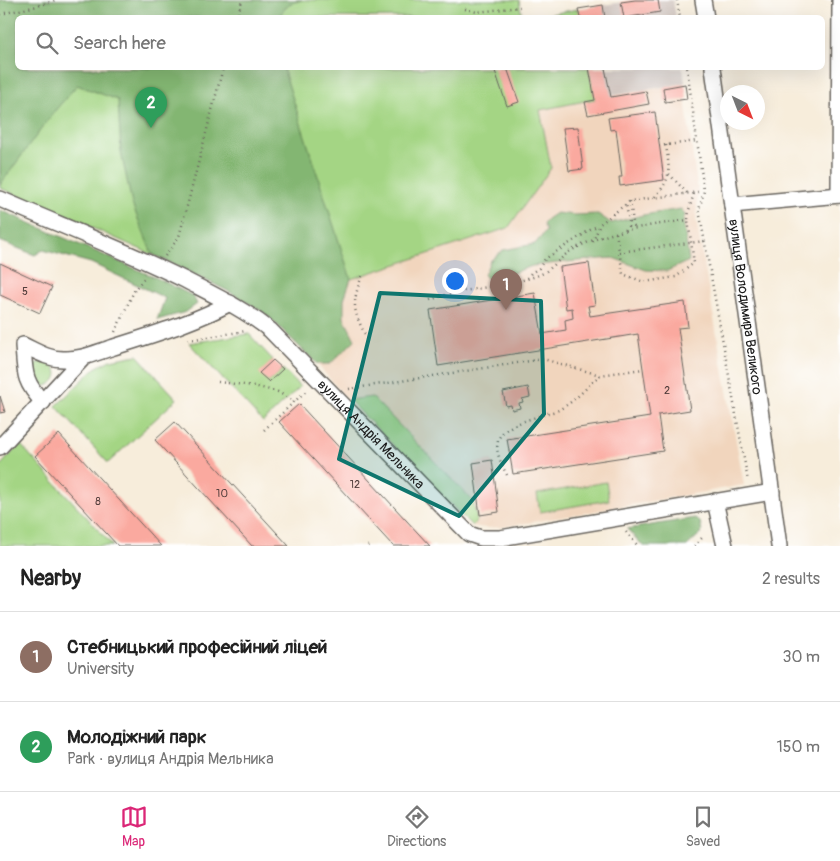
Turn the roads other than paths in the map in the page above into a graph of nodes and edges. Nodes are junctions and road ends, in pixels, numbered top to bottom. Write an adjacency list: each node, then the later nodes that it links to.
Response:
1 (703, 0): 3 (street)
2 (840, 0): 5 (street)
3 (706, 15)
4 (713, 70): 7 (street, вулиця Володимира Великого)
5 (840, 195): 7 (street)
6 (0, 199): 8 (street, вулиця Андрія Мельника)
7 (732, 205): 12 (street, вулиця Володимира Великого)
8 (230, 303): 9 (street); 14 (street, вулиця Андрія Мельника)
9 (84, 357): 10 (street); 10 (street)
10 (43, 402): 11 (street)
11 (0, 447)
12 (772, 492): 13 (street, вулиця Андрія Мельника); 16 (street, вулиця Володимира Великого)
13 (716, 501): 14 (street, вулиця Андрія Мельника); 15 (street)
14 (497, 544)
15 (725, 546)
16 (779, 546)

